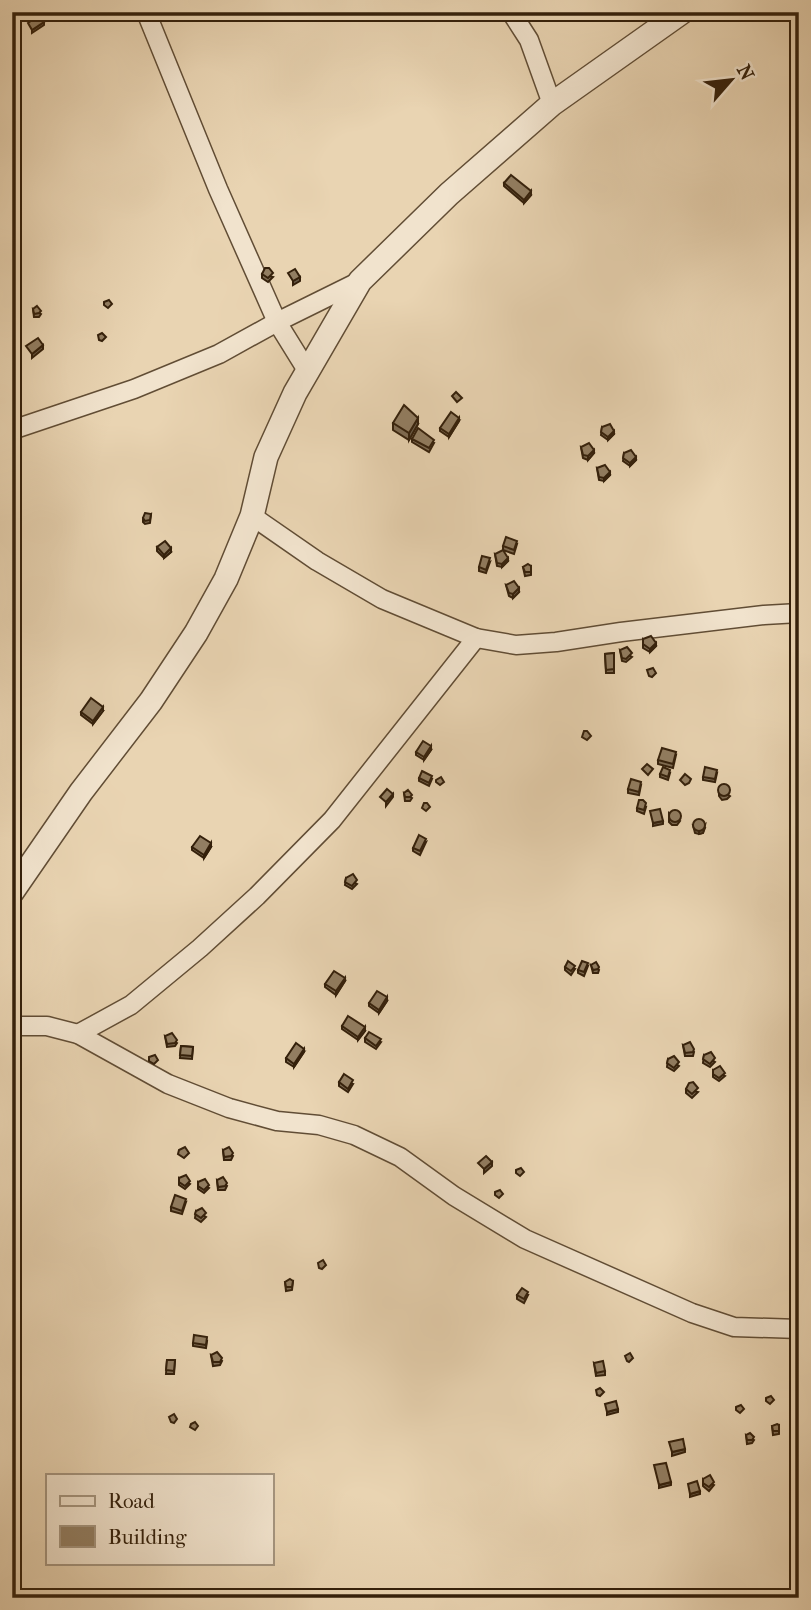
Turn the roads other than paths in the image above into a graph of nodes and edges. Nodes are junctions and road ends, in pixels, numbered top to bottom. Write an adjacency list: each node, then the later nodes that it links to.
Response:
1 (146, 12): 6 (street)
2 (511, 12): 4 (street)
3 (682, 12): 4 (street)
4 (552, 104): 5 (street)
5 (360, 281): 6 (street); 7 (street)
6 (277, 322): 7 (street); 8 (street)
7 (308, 372): 9 (street)
8 (12, 430)
9 (252, 516): 11 (street); 12 (street)
10 (799, 614): 11 (street)
11 (476, 638): 14 (street)
12 (12, 892)
13 (12, 1026): 14 (street)
14 (78, 1034): 15 (street)
15 (799, 1329)

